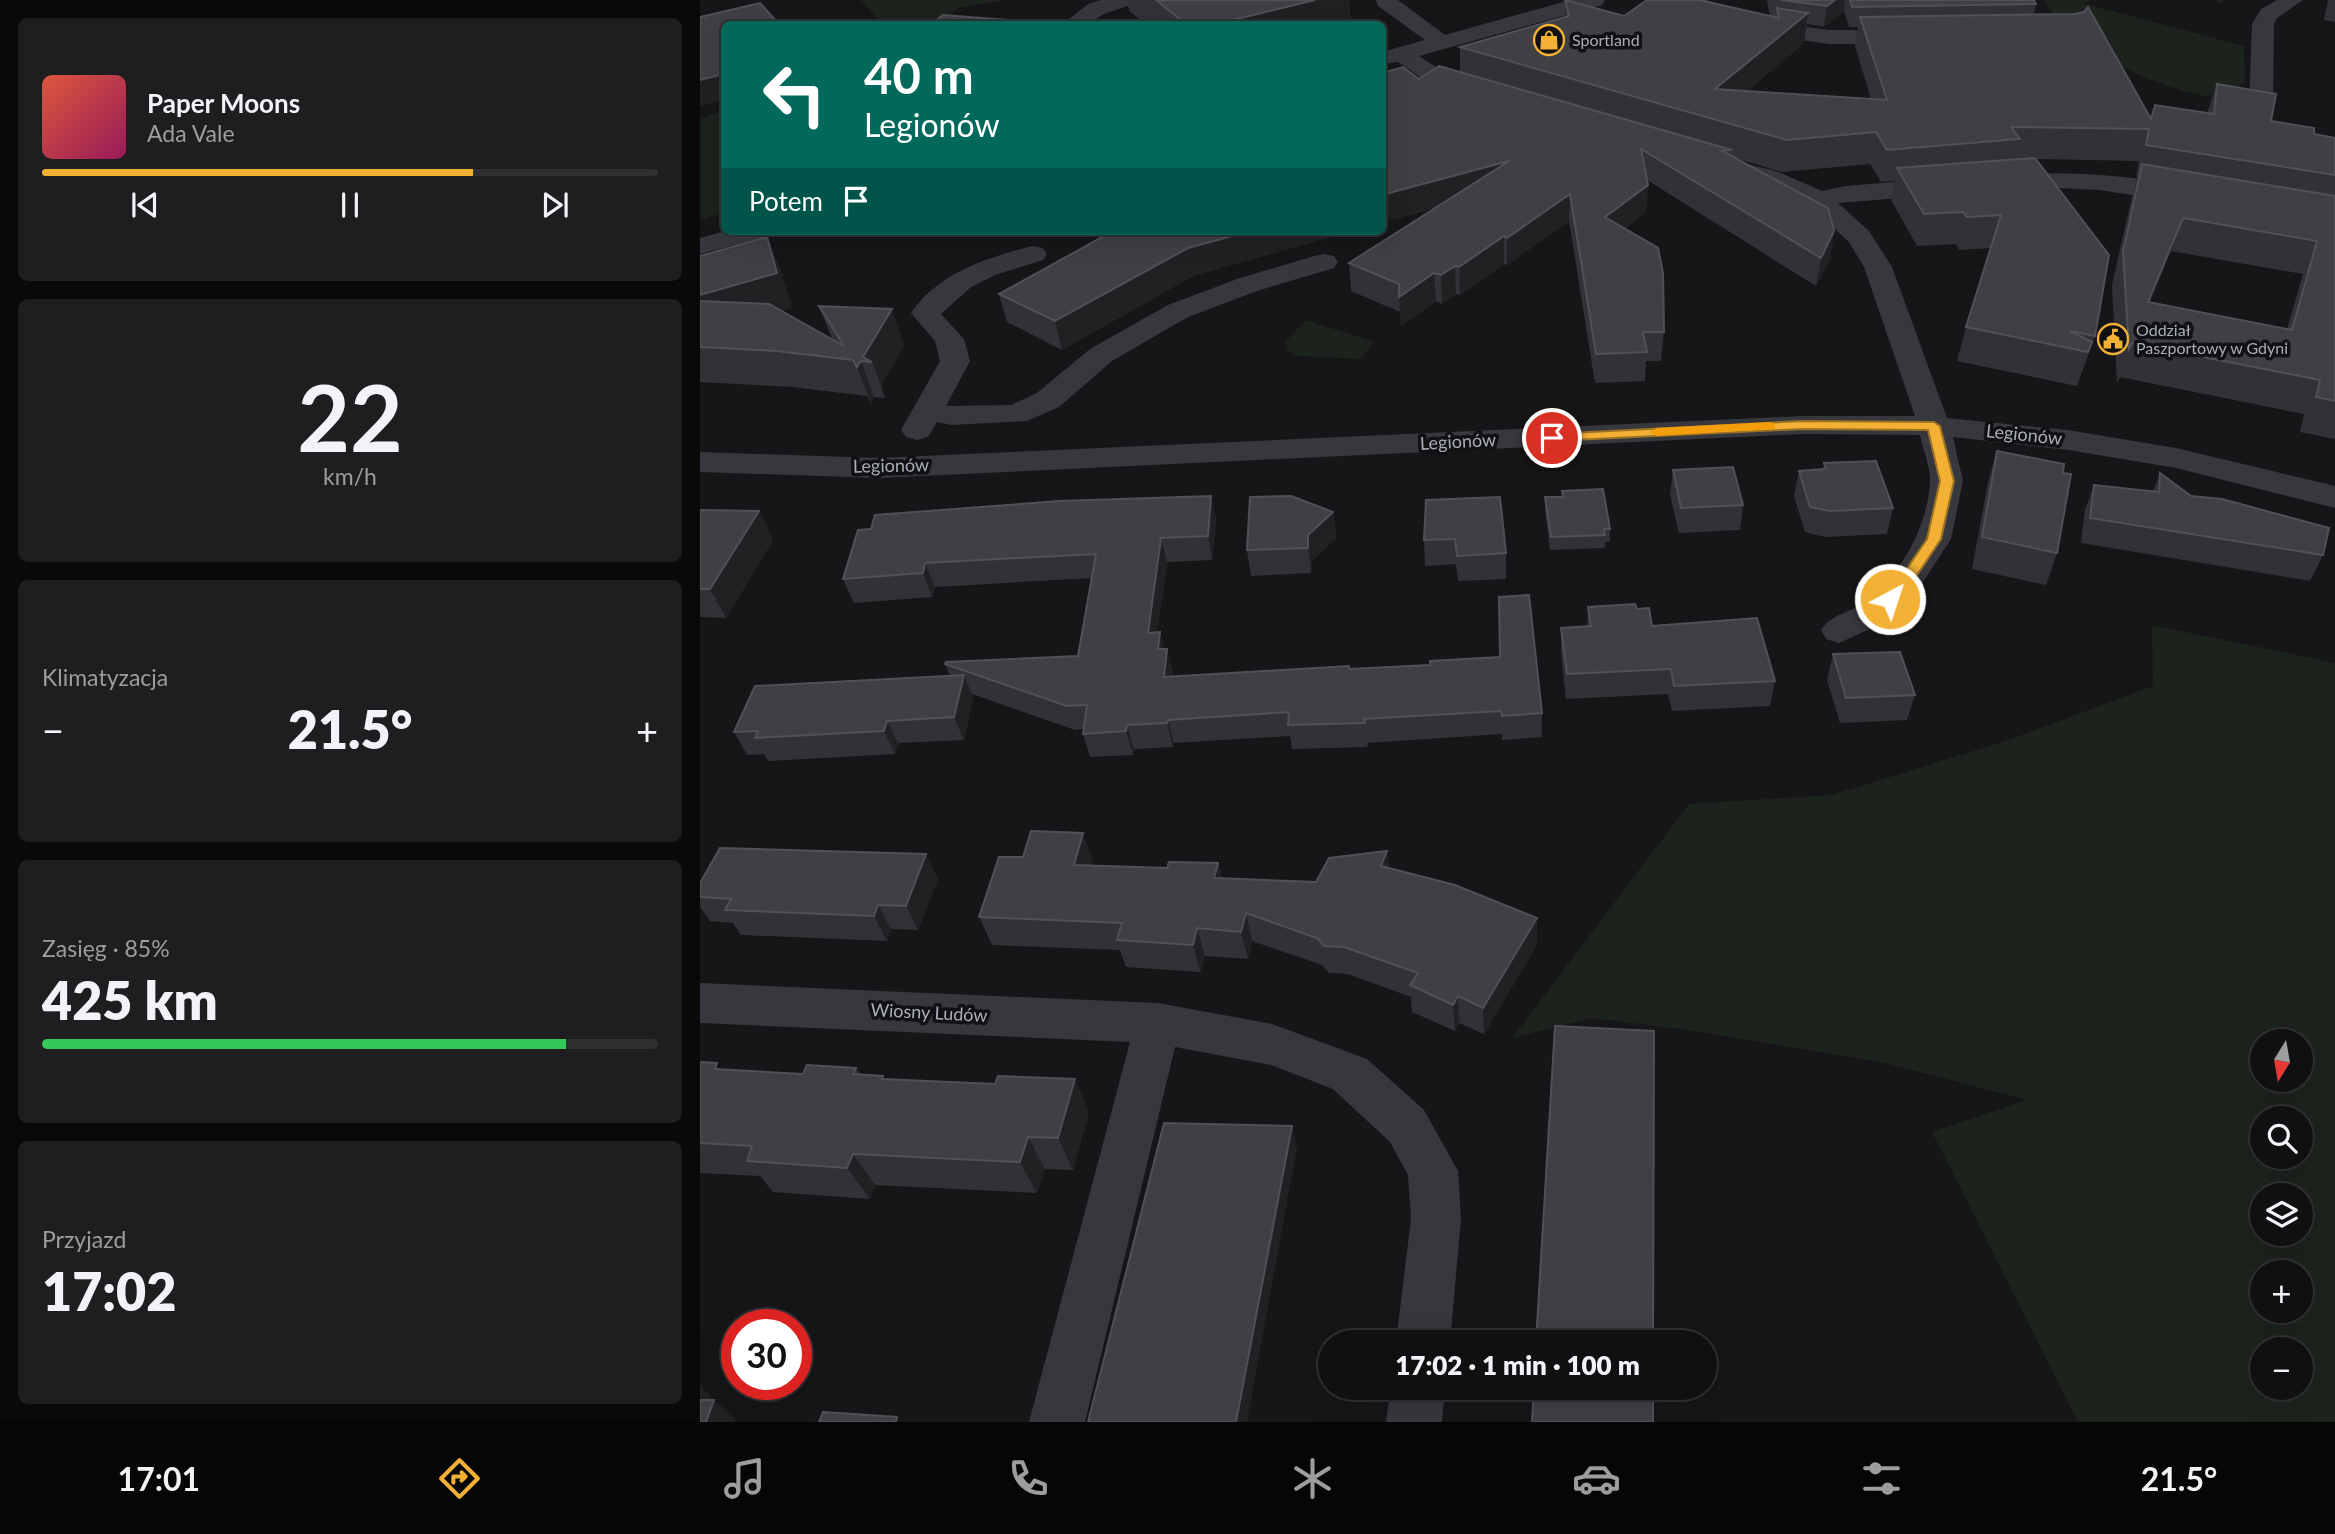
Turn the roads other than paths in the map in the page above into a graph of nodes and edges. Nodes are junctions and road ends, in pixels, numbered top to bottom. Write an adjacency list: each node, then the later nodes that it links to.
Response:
1 (1122, 0): 8 (street)
2 (1594, 0): 10 (street)
3 (1687, 0): 7 (street)
4 (1711, 0): 7 (street)
5 (2292, 0): 13 (street)
6 (1386, 1): 10 (street)
7 (1735, 19): 9 (street)
8 (1078, 21)
9 (1932, 37)
10 (1441, 43): 11 (street)
11 (1392, 56): 12 (street)
12 (1499, 94)
13 (2261, 108)
14 (1699, 153): 16 (street)
15 (2206, 198): 16 (street)
16 (1818, 199): 23 (street)
17 (742, 235): 19 (street)
18 (751, 235): 21 (street)
19 (700, 246)
20 (1033, 254): 22 (street)
21 (759, 262)
22 (1324, 262)
23 (1934, 426): 24 (street, Legionów); 25 (street, Legionów); 26 (street)
24 (700, 462)
25 (2335, 497)
26 (1839, 630)
27 (700, 1003): 28 (street, Wiosny Ludów)
28 (1158, 1023): 29 (street, Wiosny Ludów); 31 (street)
29 (1424, 1330)
30 (1417, 1400): 32 (street)
31 (1057, 1422)
32 (1414, 1422)

